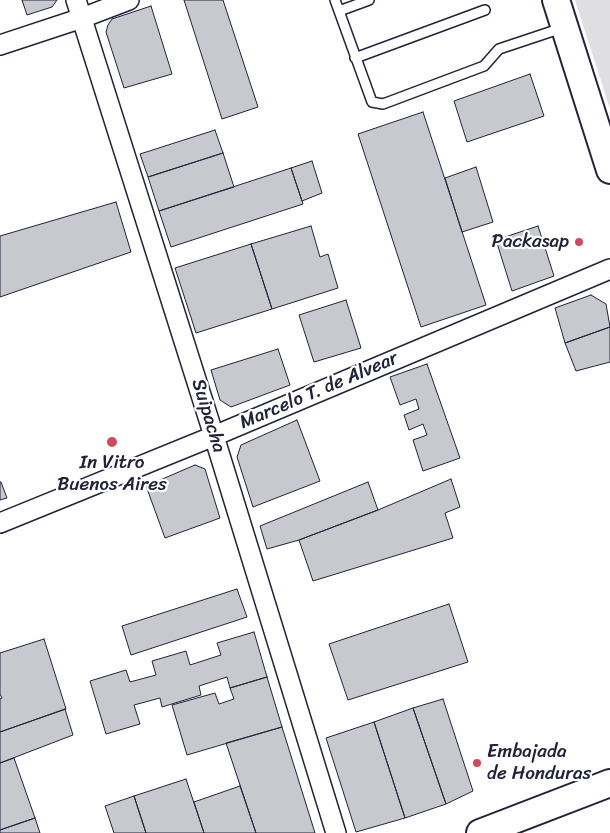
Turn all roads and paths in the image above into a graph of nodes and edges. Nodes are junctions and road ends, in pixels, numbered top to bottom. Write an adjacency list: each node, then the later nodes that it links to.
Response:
1 (76, 0): 8 (street, Suipacha)
2 (129, 0): 8 (street)
3 (335, 0): 7 (lane)
4 (369, 0): 7 (lane)
5 (556, 0): 9 (street)
6 (485, 10): 11 (lane)
7 (339, 11): 11 (lane)
8 (82, 18): 10 (street); 14 (street, Suipacha)
9 (564, 27): 11 (lane); 12 (street)
10 (0, 45)
11 (356, 58)
12 (610, 170)
13 (610, 269): 14 (street, Marcelo T. de Alvear)
14 (214, 436): 15 (street, Marcelo T. de Alvear); 17 (street, Suipacha)
15 (0, 523)
16 (610, 783): 18 (street)
17 (336, 833)
18 (480, 833)

